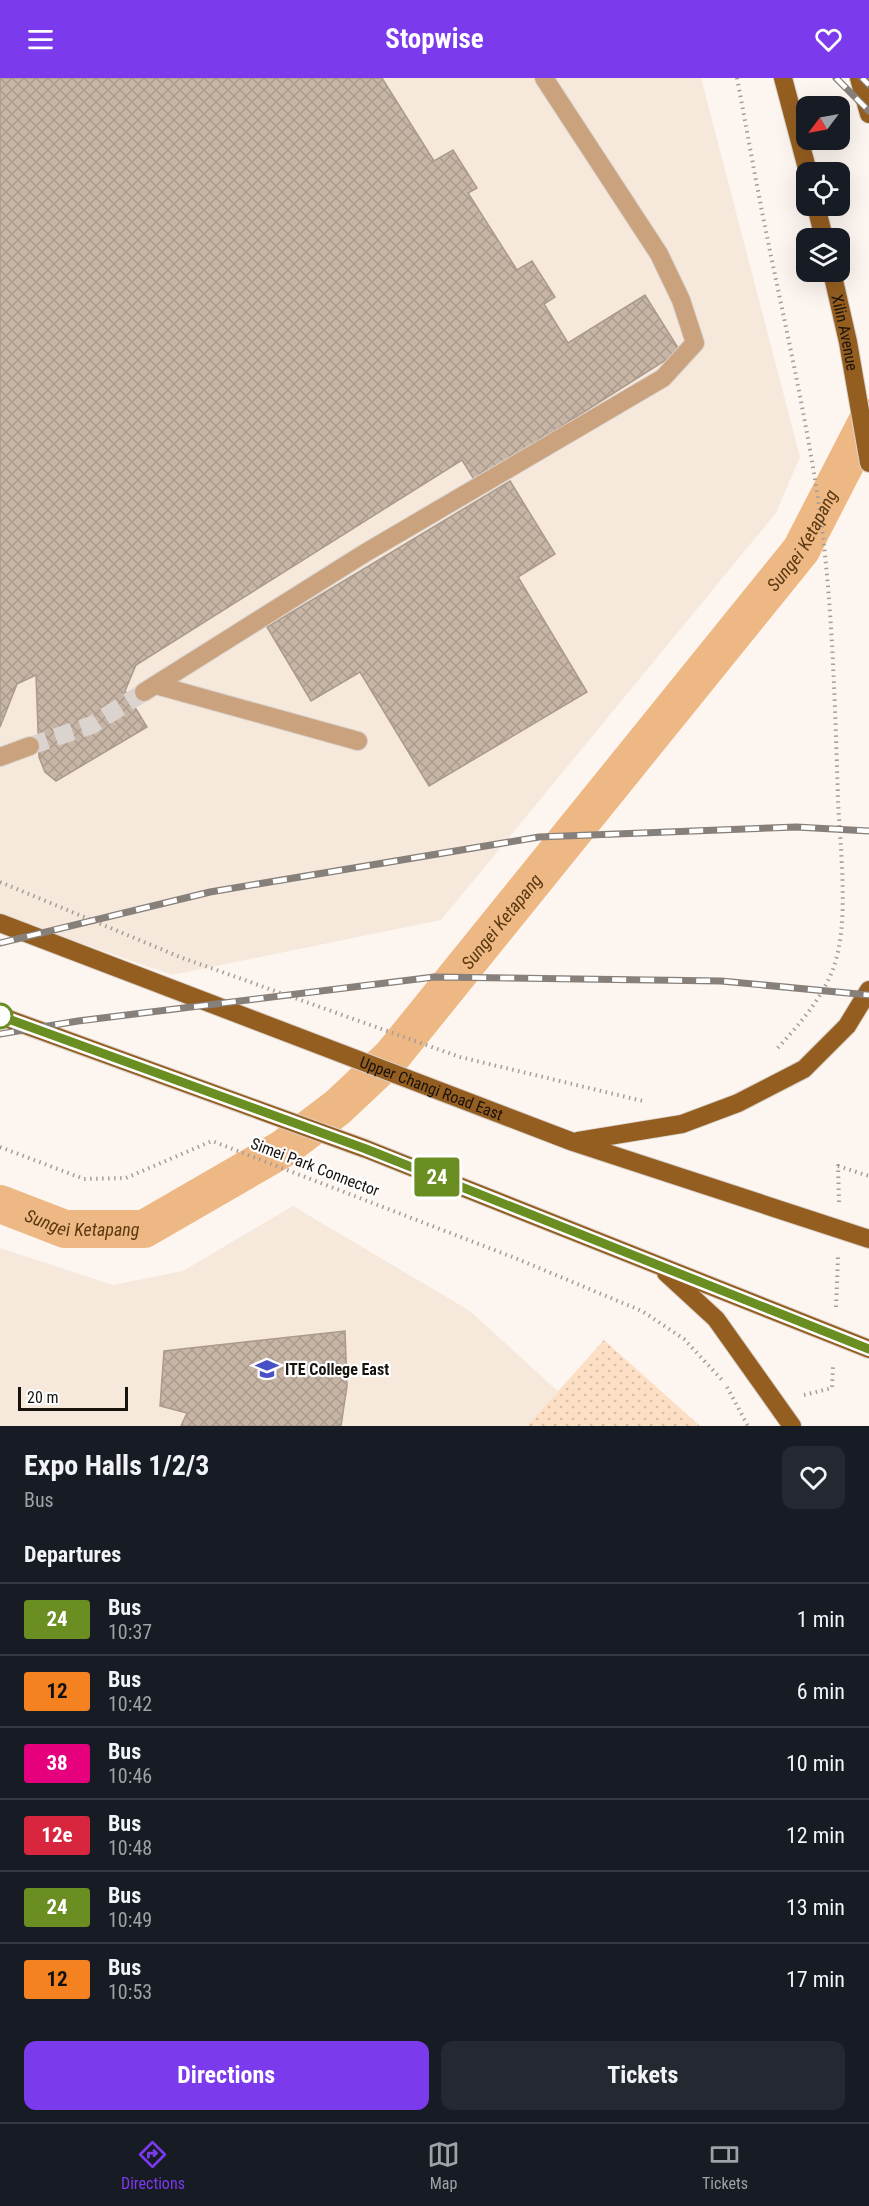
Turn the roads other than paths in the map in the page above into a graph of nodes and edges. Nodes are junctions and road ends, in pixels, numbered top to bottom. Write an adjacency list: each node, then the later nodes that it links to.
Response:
1 (544, 78): 8 (lane)
2 (783, 78): 5 (main road)
3 (859, 78): 4 (main road)
4 (869, 114)
5 (805, 162)
6 (834, 282): 7 (main road, Xilin Avenue)
7 (869, 462)
8 (358, 741)
9 (30, 746): 10 (lane)
10 (0, 757)
11 (0, 924): 14 (main road, Upper Changi Road East)
12 (869, 990): 14 (main road)
13 (0, 1016): 16 (main road)
14 (573, 1142): 15 (main road, Upper Changi Road East)
15 (869, 1239)
16 (658, 1265): 17 (main road); 18 (main road)
17 (869, 1349)
18 (792, 1426)

